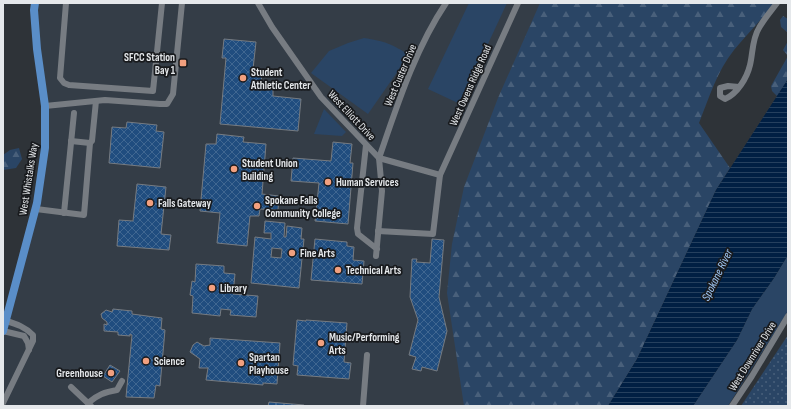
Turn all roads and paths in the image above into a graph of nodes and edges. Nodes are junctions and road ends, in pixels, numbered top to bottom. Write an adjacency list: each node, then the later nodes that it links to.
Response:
1 (35, 3): 11 (main road, West Whistalks Way)
2 (66, 3): 3 (street)
3 (162, 3)
4 (182, 3): 10 (street)
5 (258, 3): 15 (street, West Elliott Drive)
6 (446, 3): 16 (street, West Custer Drive)
7 (518, 3): 17 (street, West Owens Ridge Road)
8 (777, 3): 9 (street)
9 (739, 87)
10 (96, 101): 11 (street); 14 (street)
11 (45, 106): 18 (main road, West Whistalks Way)
12 (74, 113): 13 (street)
13 (71, 141): 14 (street); 19 (street)
14 (90, 143): 19 (street)
15 (366, 145): 16 (street, West Elliott Drive); 21 (street)
16 (379, 158): 17 (street); 20 (street)
17 (440, 175): 20 (street, West Owens Ridge Road)
18 (36, 209): 19 (street); 24 (main road, West Whistalks Way)
19 (64, 214)
20 (378, 231): 21 (street)
21 (376, 249): 22 (street)
22 (376, 256)
23 (788, 316): 33 (street, West Downriver Drive)
24 (6, 321): 25 (main road, West Whistalks Way); 26 (street)
25 (3, 331): 26 (street)
26 (29, 350): 30 (street)
27 (367, 355): 32 (street)
28 (122, 381): 31 (street)
29 (71, 387): 31 (street)
30 (3, 404)
31 (89, 405)
32 (363, 406)
33 (732, 406)

